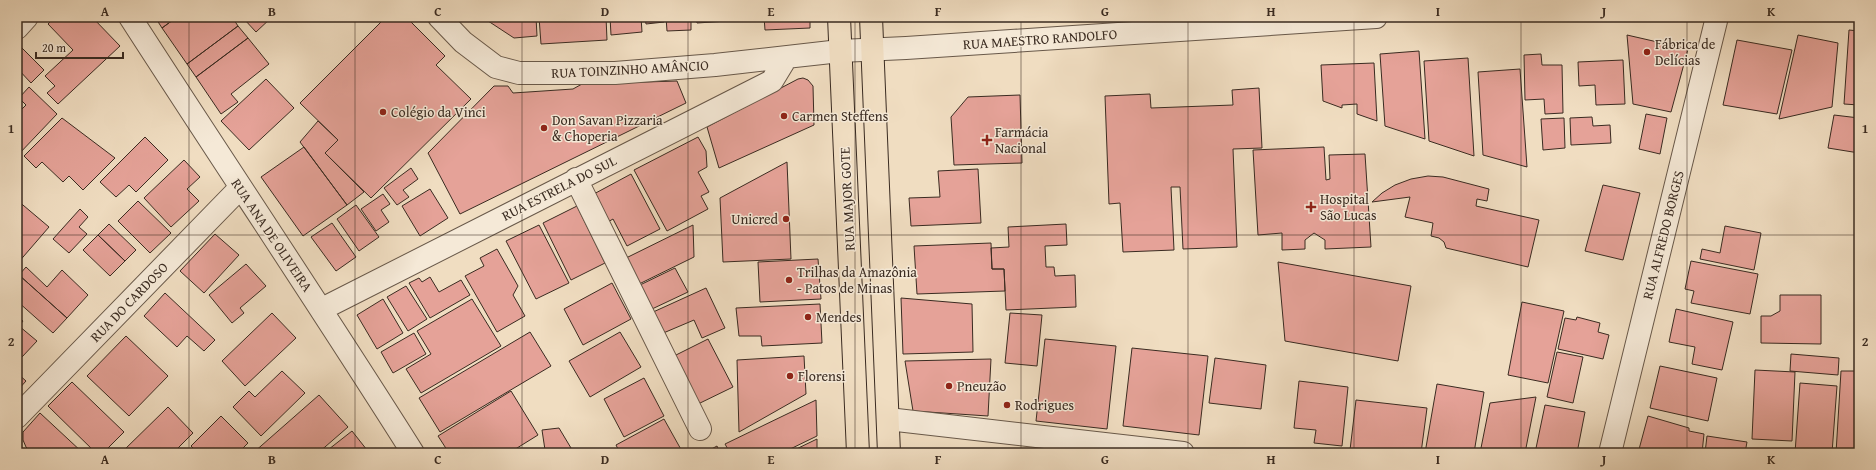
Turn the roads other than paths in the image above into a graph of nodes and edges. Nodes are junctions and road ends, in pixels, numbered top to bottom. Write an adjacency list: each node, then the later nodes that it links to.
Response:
1 (27, 17): 8 (street)
2 (130, 17): 13 (street, RUA ANA DE OLIVEIRA)
3 (439, 17): 11 (street, RUA TOINZINHO AMÂNCIO)
4 (838, 17): 10 (main road, RUA MAJOR GOTE)
5 (871, 17): 9 (main road)
6 (1376, 17): 9 (street, RUA MAESTRO RANDOLFO)
7 (1717, 17): 22 (street, RUA ALFREDO BORGES)
8 (17, 28)
9 (873, 48): 10 (street, RUA MAESTRO RANDOLFO); 16 (main road)
10 (840, 51): 11 (street, RUA TOINZINHO AMÂNCIO); 19 (main road, RUA MAJOR GOTE)
11 (786, 58): 12 (street, RUA ESTRELA DO SUL)
12 (576, 178): 14 (street, RUA ESTRELA DO SUL); 17 (street)
13 (240, 188): 14 (street, RUA ANA DE OLIVEIRA); 15 (street, RUA DO CARDOSO)
14 (322, 309): 18 (street, RUA ANA DE OLIVEIRA)
15 (17, 416)
16 (888, 419): 20 (main road); 21 (street)
17 (700, 429)
18 (413, 453)
19 (858, 453)
20 (889, 453)
21 (1183, 453)
22 (1610, 453)

